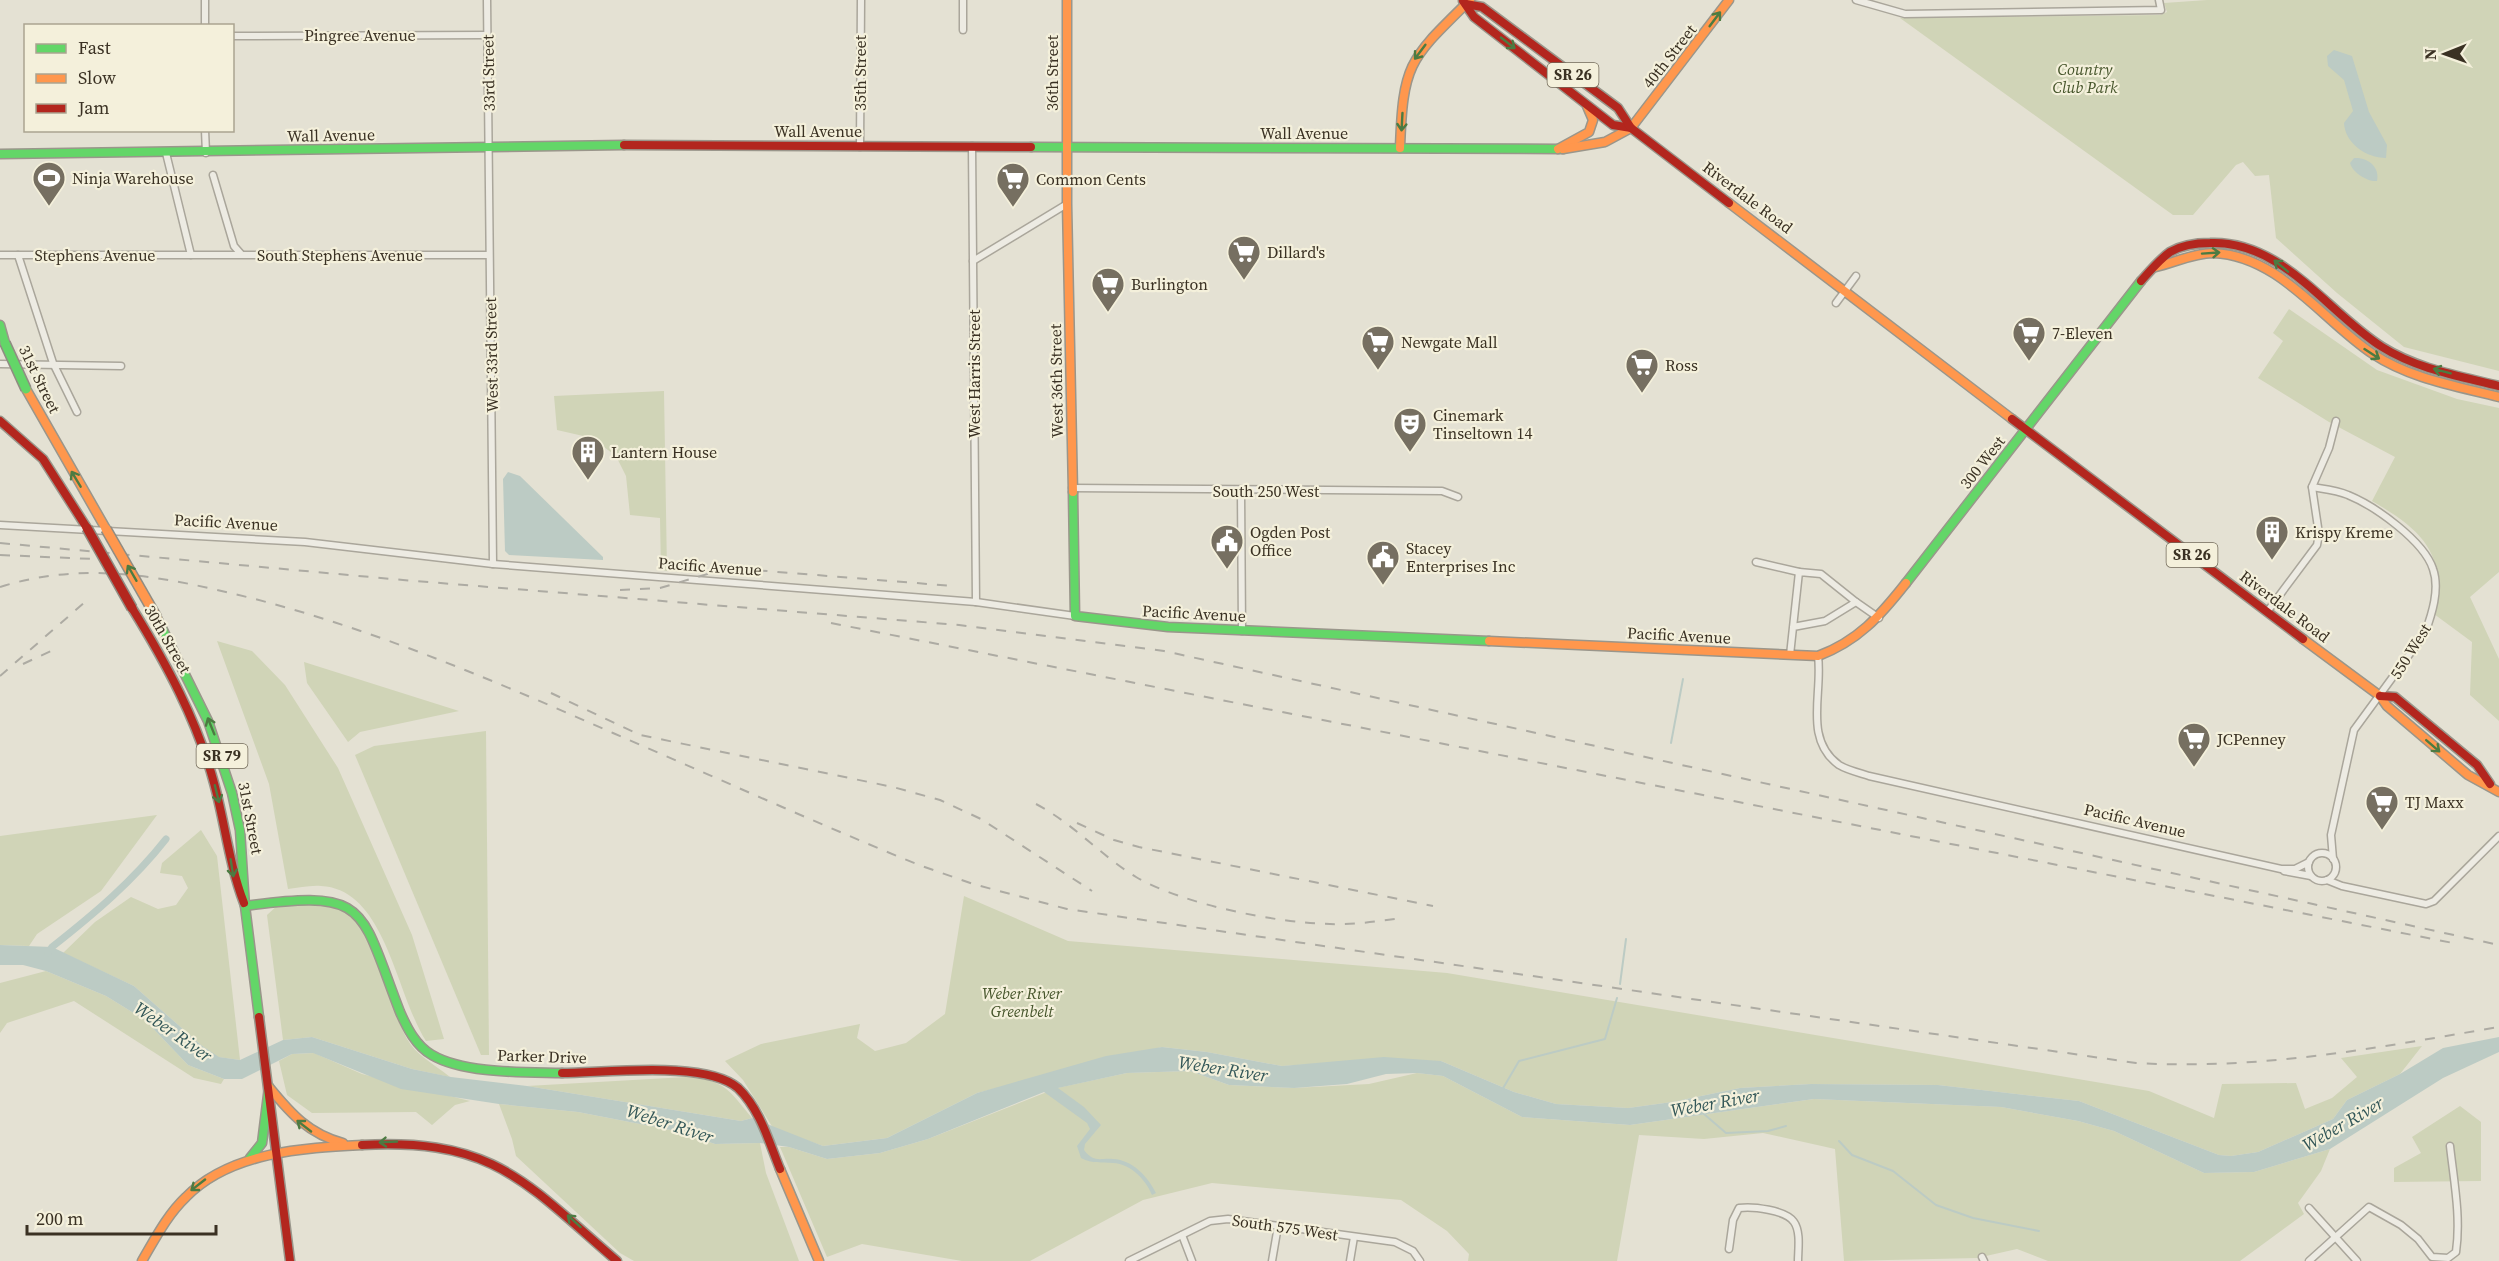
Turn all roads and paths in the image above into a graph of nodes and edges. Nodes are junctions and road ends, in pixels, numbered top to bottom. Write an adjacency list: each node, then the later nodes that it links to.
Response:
1 (205, 0): 10 (street)
2 (487, 0): 12 (street, 33rd Street)
3 (861, 0): 20 (street, 35th Street)
4 (963, 0): 11 (street)
5 (1067, 0): 19 (main road, 36th Street)
6 (1729, 0): 15 (main road, 40th Street, one-way to 6)
7 (1856, 0): 8 (street)
8 (2159, 0)
9 (1466, 1): 14 (main road, SR 26, one-way to 14); 15 (main road, SR 26); 21 (main road, one-way to 21)
10 (206, 24)
11 (963, 30)
12 (487, 35): 13 (street, Pingree Avenue); 17 (street, 33rd Street)
13 (234, 36)
14 (1586, 104): 15 (main road, SR 26); 22 (main road)
15 (1631, 128): 22 (main road, Wall Avenue); 36 (main road, Riverdale Road / SR 26)
16 (205, 132): 24 (street)
17 (488, 146): 20 (main road, Wall Avenue); 24 (main road, Wall Avenue); 32 (street, West 33rd Street)
18 (972, 146): 19 (main road, Wall Avenue); 20 (main road, Wall Avenue); 33 (street, West Harris Street)
19 (1067, 146): 21 (main road, Wall Avenue); 27 (main road, West 36th Street)
20 (860, 147)
21 (1400, 148): 22 (main road, Wall Avenue)
22 (1558, 149)
23 (166, 153): 24 (main road, Wall Avenue); 25 (main road, Wall Avenue); 31 (street)
24 (206, 153)
25 (0, 154)
26 (213, 176): 28 (street)
27 (1067, 204): 33 (street); 49 (main road, West 36th Street)
28 (241, 254): 31 (street, South Stephens Avenue); 32 (street, South Stephens Avenue)
29 (0, 255): 30 (street, Stephens Avenue)
30 (18, 255): 31 (street, Stephens Avenue); 39 (street)
31 (191, 255)
32 (489, 255): 54 (street, West 33rd Street)
33 (973, 261): 56 (street, West Harris Street)
34 (2155, 267): 42 (main road, 300 West, one-way to 34); 43 (main road, one-way to 43); 47 (main road, 300 West)
35 (1856, 276): 36 (street)
36 (1845, 291): 37 (street); 47 (main road, SR 26)
37 (1836, 303)
38 (0, 325): 77 (main road, 31st Street / SR 79, one-way to 38, bridge)
39 (53, 363): 40 (street); 41 (street); 44 (street)
40 (0, 364)
41 (121, 366)
42 (2499, 386)
43 (2499, 397)
44 (77, 412)
45 (0, 421): 77 (main road, 30th Street / SR 79, one-way to 77, bridge)
46 (2336, 421): 48 (street)
47 (2026, 430): 58 (main road, Riverdale Road / SR 26); 60 (main road, 300 West)
48 (2312, 487): 58 (street); 65 (street, 550 West)
49 (1072, 488): 50 (street, South 250 West); 59 (main road, West 36th Street)
50 (1241, 491): 51 (street, South 250 West); 62 (street)
51 (1458, 497)
52 (0, 525): 54 (street, Pacific Avenue)
53 (1756, 562): 55 (street)
54 (493, 564): 56 (street, Pacific Avenue)
55 (1799, 572): 57 (street); 61 (street)
56 (976, 602): 59 (street, Pacific Avenue)
57 (1856, 602): 60 (street); 61 (street)
58 (2267, 612): 65 (main road, Riverdale Road / SR 26)
59 (1075, 616): 62 (main road, Pacific Avenue)
60 (1879, 618): 64 (main road, 300 West)
61 (1793, 627): 63 (street)
62 (1242, 631): 63 (main road, Pacific Avenue)
63 (1790, 655): 64 (main road, Pacific Avenue)
64 (1818, 656): 73 (street, Pacific Avenue)
65 (2380, 696): 66 (main road, SR 26, one-way to 66); 66 (main road, SR 26); 67 (street, 550 West)
66 (2495, 789)
67 (2331, 835): 69 (street); 70 (street)
68 (2499, 836): 76 (street)
69 (2317, 854): 70 (street); 71 (street)
70 (2333, 859): 72 (street)
71 (2309, 862): 73 (street, Pacific Avenue); 74 (street)
72 (2336, 866): 75 (street); 76 (street)
73 (2281, 869): 74 (street, Pacific Avenue)
74 (2311, 876): 75 (street)
75 (2327, 880): 76 (street)
76 (2346, 887)
77 (244, 906): 78 (main road, 31st Street / SR 79); 92 (main road, Parker Drive)
78 (269, 1087): 79 (main road, one-way to 78); 81 (main road, 31st Street / SR 79); 82 (main road)
79 (352, 1144): 81 (main road); 91 (main road, one-way to 79)
80 (2450, 1146): 87 (street)
81 (278, 1155): 82 (main road); 90 (main road, 31st Street / SR 79)
82 (250, 1158): 89 (main road, one-way to 89)
83 (2308, 1209): 87 (street)
84 (1278, 1226): 85 (street, South 575 West); 86 (street, South 575 West); 95 (street)
85 (1182, 1235): 93 (street, South 575 West); 94 (street)
86 (1354, 1237): 96 (street); 97 (street, South 575 West)
87 (2336, 1237): 99 (street); 100 (street)
88 (1729, 1249): 98 (street)
89 (142, 1261)
90 (290, 1261)
91 (617, 1261)
92 (819, 1261)
93 (1129, 1261)
94 (1192, 1261)
95 (1272, 1261)
96 (1350, 1261)
97 (1420, 1261)
98 (1798, 1261)
99 (2309, 1261)
100 (2357, 1261)

